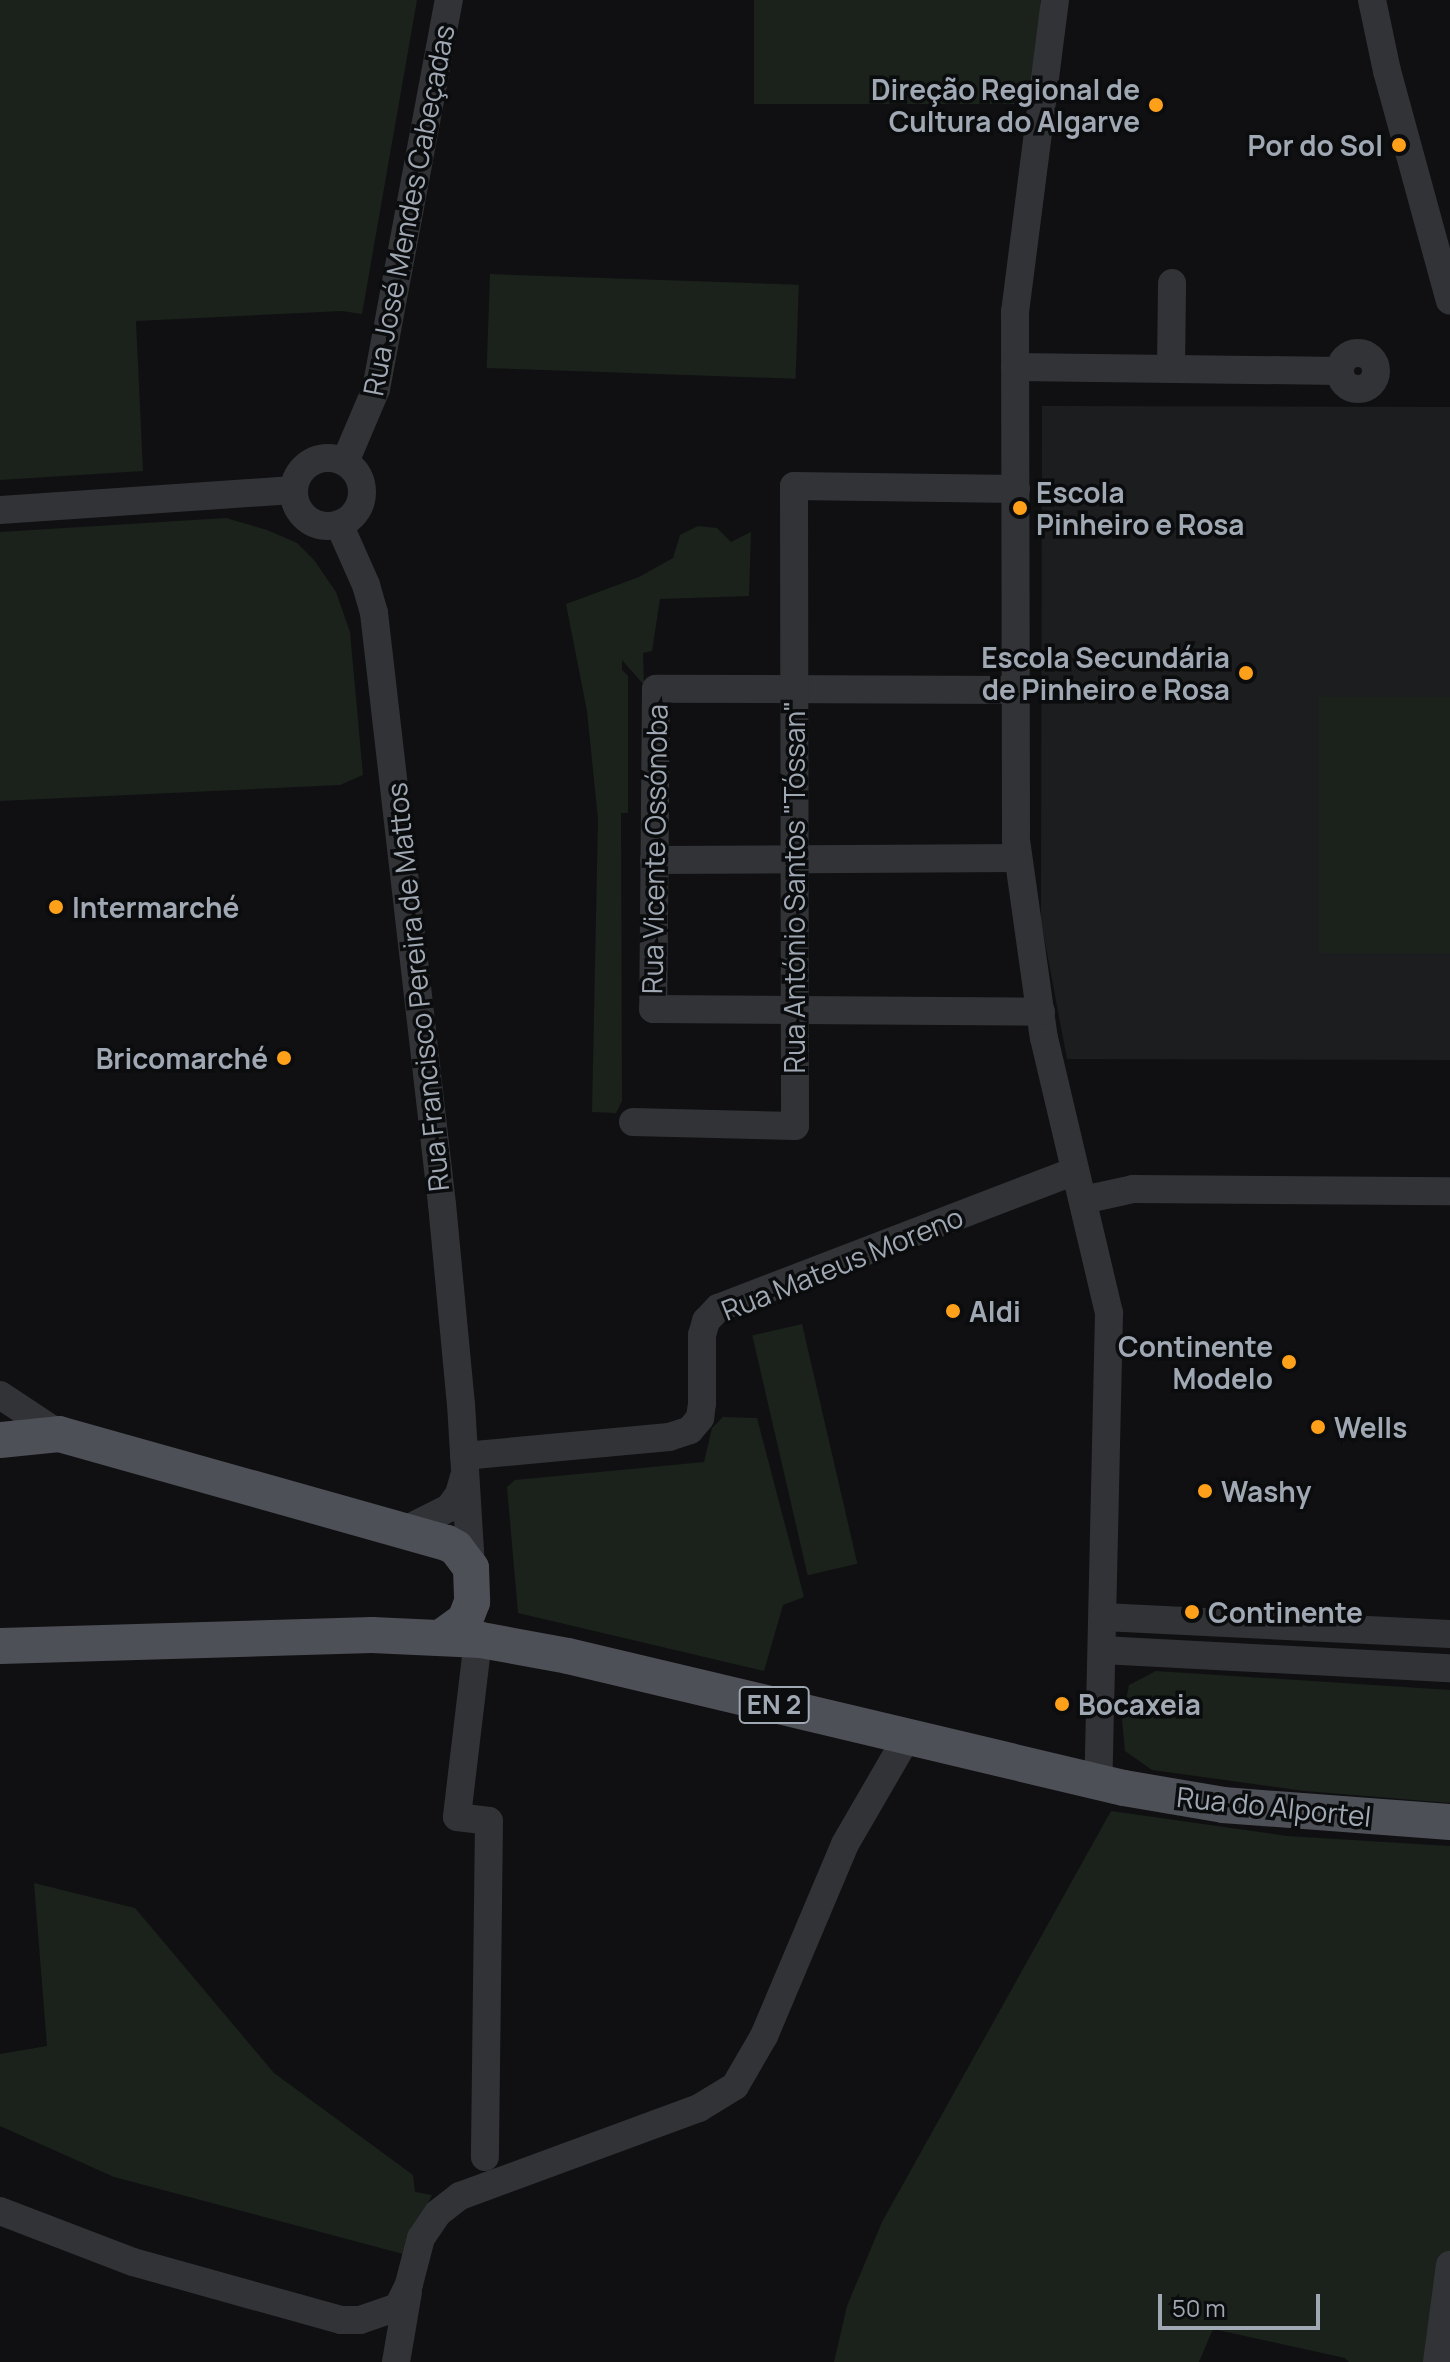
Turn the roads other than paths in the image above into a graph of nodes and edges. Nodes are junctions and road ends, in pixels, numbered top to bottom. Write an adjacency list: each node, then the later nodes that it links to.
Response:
1 (449, 0): 9 (street, Rua José Mendes Cabeçadas)
2 (1055, 0): 6 (street)
3 (1372, 0): 5 (street)
4 (1172, 283): 7 (street)
5 (1450, 301)
6 (1015, 367): 7 (street); 10 (street)
7 (1171, 369): 8 (street)
8 (1340, 371)
9 (345, 462): 11 (street); 13 (street)
10 (1016, 489): 14 (street, Rua António Santos "Tóssan"); 15 (street)
11 (293, 490): 12 (street); 13 (street)
12 (0, 510)
13 (339, 524): 28 (street, Rua Francisco Pereira de Mattos)
14 (792, 688): 15 (street); 17 (street, Rua António Santos "Tóssan"); 18 (street, Rua Vicente Ossónoba)
15 (1016, 690): 16 (street)
16 (1018, 858): 17 (street); 20 (street)
17 (794, 859): 18 (street); 19 (street, Rua António Santos "Tóssan")
18 (654, 860): 19 (street, Rua Vicente Ossónoba)
19 (794, 1011): 20 (street); 21 (street, Rua António Santos "Tóssan")
20 (1041, 1012): 22 (street)
21 (633, 1122)
22 (1075, 1171): 24 (street); 28 (street, Rua Mateus Moreno)
23 (1436, 1191): 24 (street)
24 (1083, 1200): 31 (street)
25 (0, 1395): 26 (street)
26 (59, 1434): 27 (main road); 29 (main road)
27 (0, 1440)
28 (465, 1464): 29 (street); 30 (street, Rua Francisco Pereira de Mattos)
29 (405, 1530): 30 (main road)
30 (471, 1573): 33 (main road); 35 (main road)
31 (1103, 1617): 32 (street); 36 (street)
32 (1450, 1634)
33 (460, 1638): 34 (main road, EN 2); 35 (main road, EN 2); 41 (street)
34 (0, 1646)
35 (516, 1646): 38 (main road, EN 2)
36 (1102, 1650): 37 (street); 39 (street)
37 (1450, 1668)
38 (907, 1737): 39 (main road, EN 2); 44 (street)
39 (1098, 1782): 40 (main road, Rua do Alportel / EN 2)
40 (1450, 1822)
41 (485, 2157)
42 (0, 2211): 44 (street)
43 (1450, 2265): 46 (street)
44 (409, 2284): 45 (street)
45 (396, 2362)
46 (1437, 2362)

